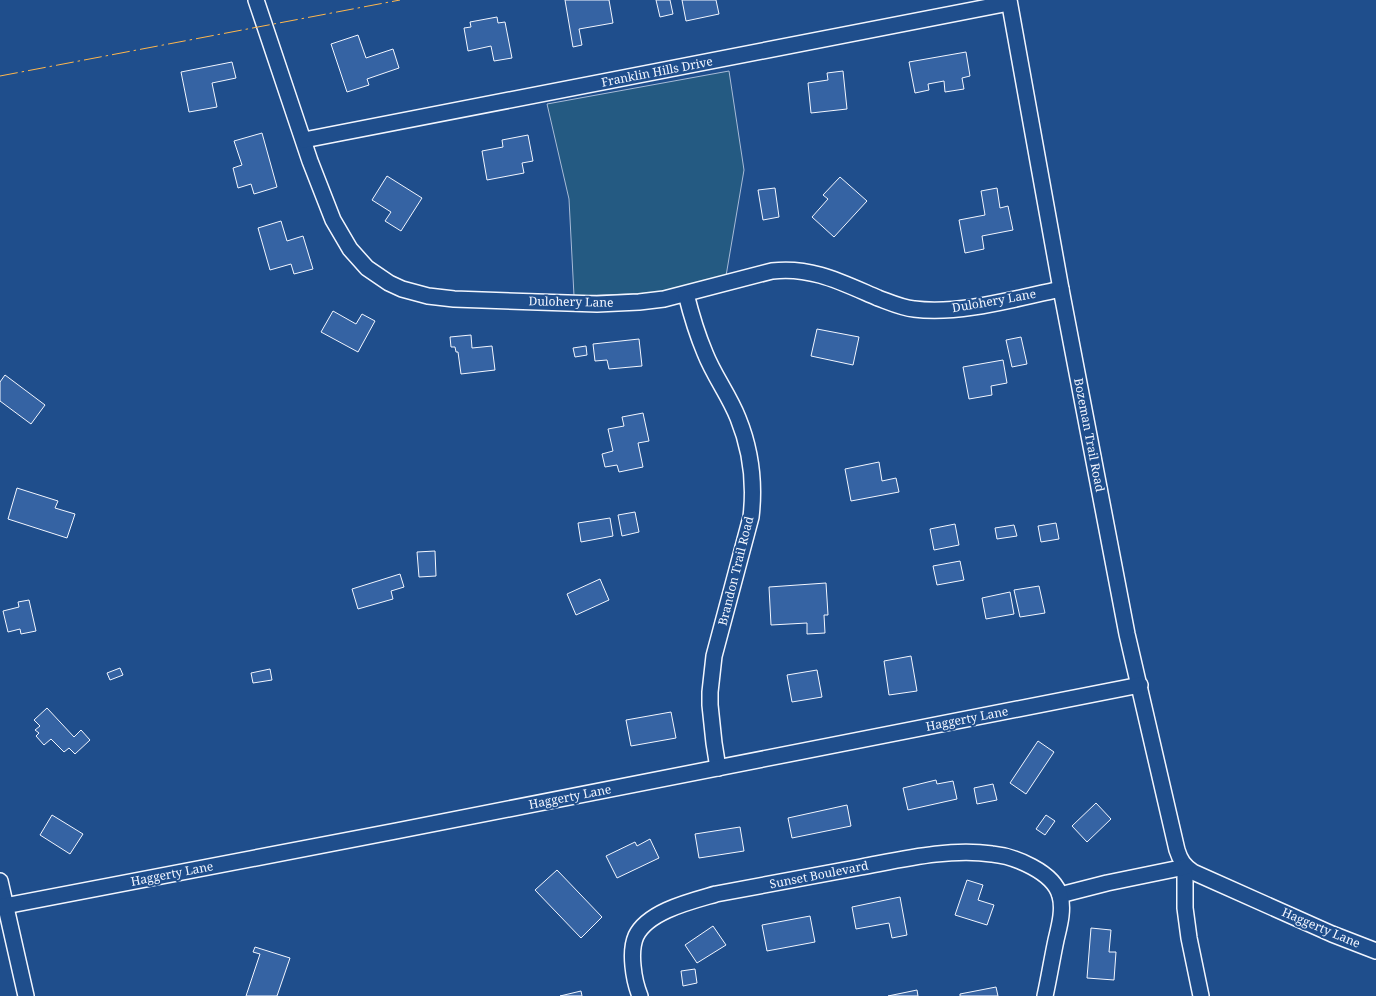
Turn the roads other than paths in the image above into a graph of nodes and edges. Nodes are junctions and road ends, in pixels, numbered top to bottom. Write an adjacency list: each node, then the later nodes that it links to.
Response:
1 (256, 0): 3 (street, Dulohery Lane)
2 (1009, 2): 3 (street, Franklin Hills Drive); 4 (street, Bozeman Trail Road)
3 (304, 140): 5 (street, Dulohery Lane)
4 (1062, 289): 5 (street, Dulohery Lane); 6 (street, Bozeman Trail Road)
5 (686, 294): 7 (street, Brandon Trail Road)
6 (1140, 685): 7 (street, Haggerty Lane); 8 (street, Bozeman Trail Road)
7 (718, 768): 11 (street, Haggerty Lane)
8 (1185, 867): 10 (street); 12 (street, Haggerty Lane); 16 (street)
9 (0, 880): 11 (street)
10 (1060, 895): 14 (street, Sunset Boulevard); 15 (street)
11 (3, 907): 13 (street)
12 (1376, 951)
13 (26, 996)
14 (640, 996)
15 (1045, 996)
16 (1200, 996)

